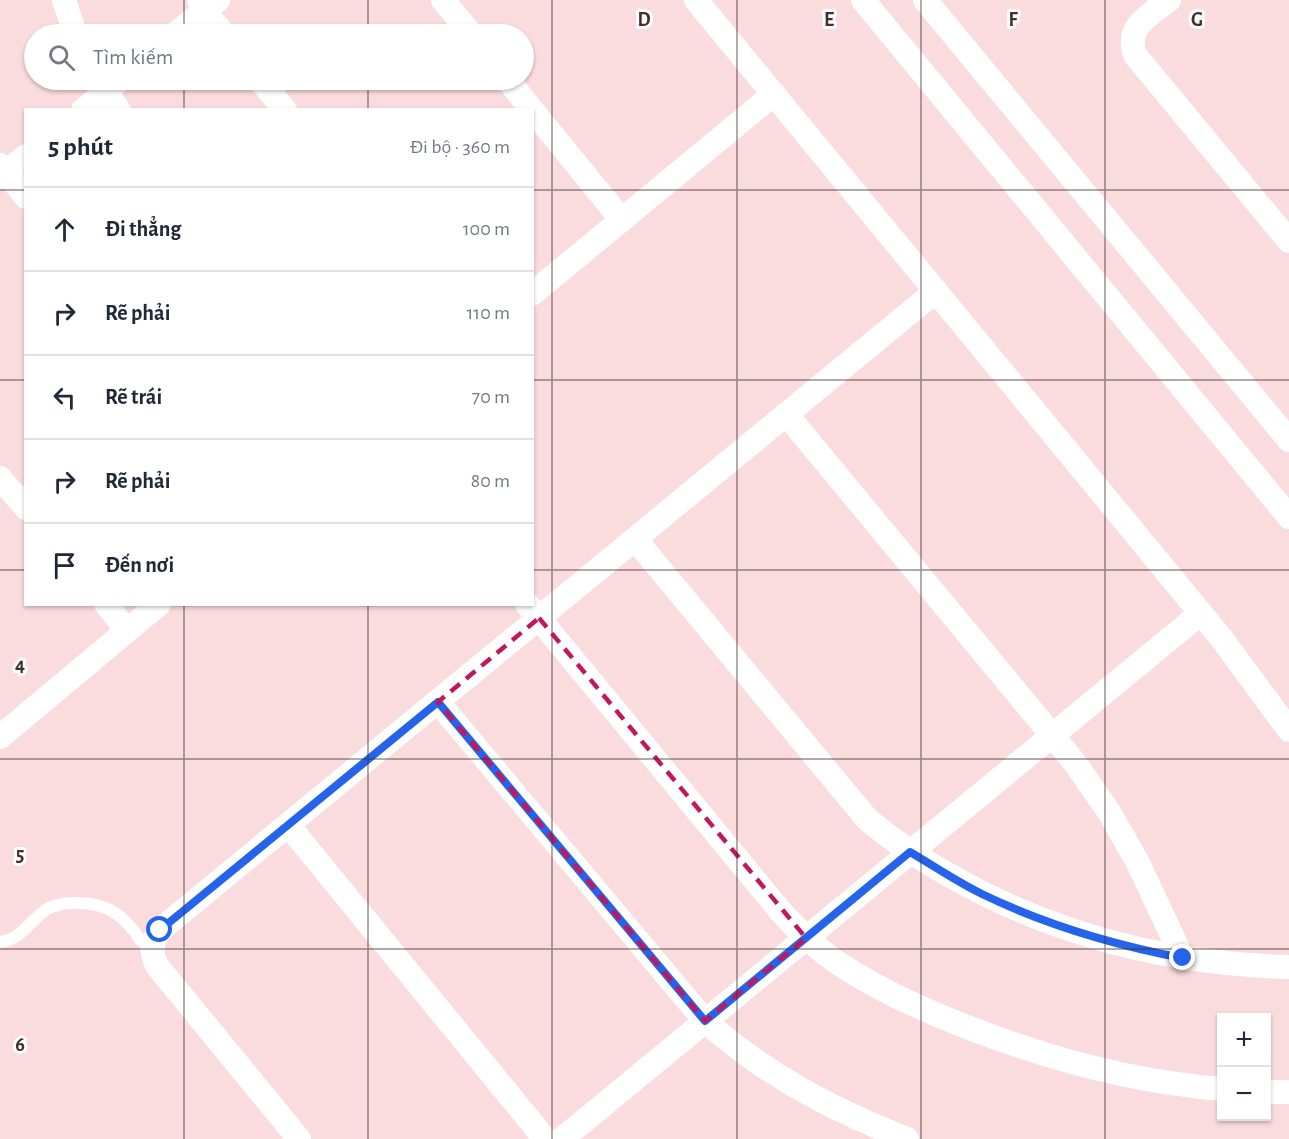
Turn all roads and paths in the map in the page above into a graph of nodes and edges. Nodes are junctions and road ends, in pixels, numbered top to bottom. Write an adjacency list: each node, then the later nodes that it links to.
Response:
1 (64, 0): 8 (street)
2 (443, 0): 11 (street)
3 (696, 0): 15 (street)
4 (863, 0): 31 (street)
5 (926, 0): 28 (street)
6 (1169, 0): 24 (street)
7 (207, 4): 9 (street); 10 (street)
8 (72, 24)
9 (186, 24)
10 (218, 24)
11 (463, 24)
12 (110, 90): 16 (street)
13 (268, 90): 17 (street)
14 (516, 90): 18 (street)
15 (774, 94): 23 (street); 25 (street)
16 (86, 108)
17 (283, 108)
18 (530, 108)
19 (534, 112): 23 (street)
20 (24, 157): 21 (street)
21 (2, 171): 22 (street)
22 (24, 195)
23 (622, 220): 26 (street)
24 (1289, 241)
25 (936, 291): 27 (street); 36 (street)
26 (534, 292)
27 (786, 414): 32 (street); 40 (street)
28 (1289, 440)
29 (0, 478): 30 (street)
30 (24, 506)
31 (1289, 517)
32 (635, 539): 35 (street); 43 (street)
33 (107, 606): 37 (street)
34 (157, 606): 37 (street)
35 (533, 611): 38 (street); 44 (street)
36 (1201, 613): 39 (street); 40 (street)
37 (127, 631): 41 (street)
38 (438, 702): 42 (street); 49 (street)
39 (1289, 730)
40 (1052, 735): 43 (street); 47 (street)
41 (0, 736)
42 (288, 825): 53 (street); 54 (street)
43 (910, 852): 44 (street); 47 (street)
44 (806, 938): 49 (street); 50 (street)
45 (141, 941): 46 (lane)
46 (0, 942)
47 (1183, 958): 48 (street)
48 (1289, 967)
49 (705, 1021): 55 (street); 56 (street)
50 (1217, 1089)
51 (1271, 1092): 52 (street)
52 (1289, 1092)
53 (299, 1139)
54 (545, 1139)
55 (562, 1139)
56 (907, 1139)

